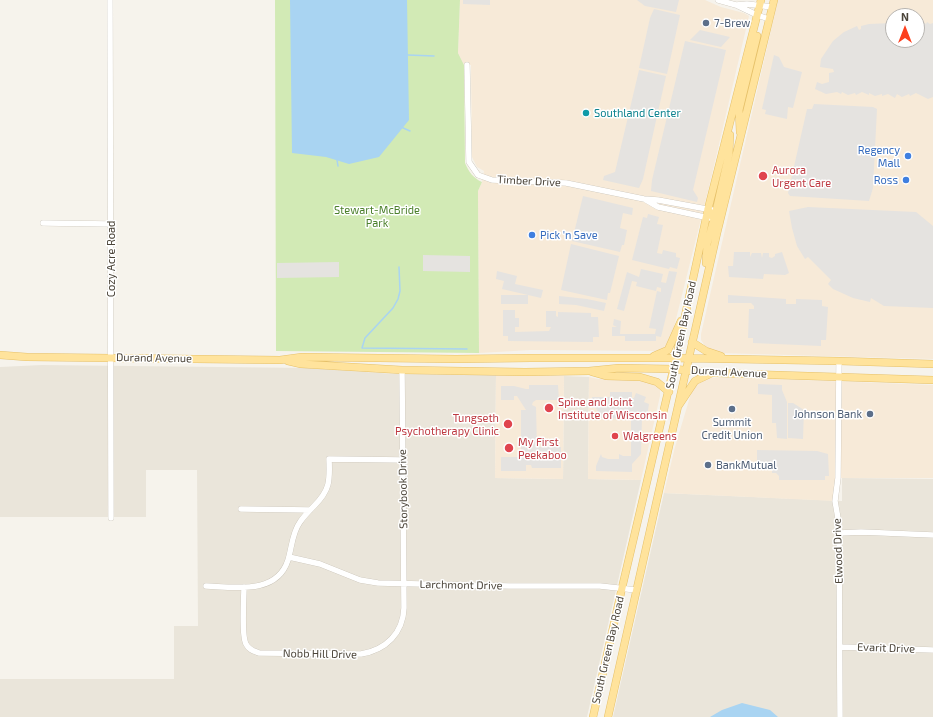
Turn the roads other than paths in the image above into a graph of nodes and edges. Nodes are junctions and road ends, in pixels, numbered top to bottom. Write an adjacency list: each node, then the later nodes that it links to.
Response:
1 (110, 0): 14 (street, Cozy Acre Road)
2 (718, 0): 5 (street)
3 (762, 3): 4 (street); 5 (street); 6 (main road); 7 (main road)
4 (773, 4): 7 (main road, South Green Bay Road)
5 (736, 5): 6 (street)
6 (758, 16): 7 (street); 9 (main road); 11 (main road, South Green Bay Road)
7 (769, 18): 9 (main road, South Green Bay Road)
8 (467, 64): 10 (street, Timber Drive)
9 (740, 140): 11 (main road, South Green Bay Road)
10 (644, 199): 11 (street, Timber Drive); 12 (street, Timber Drive)
11 (715, 210): 12 (main road, South Green Bay Road); 12 (main road, South Green Bay Road)
12 (713, 219): 15 (main road, South Green Bay Road); 16 (main road, South Green Bay Road)
13 (43, 223): 14 (street)
14 (112, 224): 19 (street, Cozy Acre Road)
15 (688, 304): 21 (main road); 22 (main road, South Green Bay Road)
16 (692, 342): 23 (main road, South Green Bay Road); 25 (main road)
17 (0, 355): 18 (main road, Durand Avenue)
18 (27, 357): 19 (main road, Durand Avenue); 26 (main road, Durand Avenue)
19 (111, 358): 27 (main road, Durand Avenue); 44 (street, Cozy Acre Road)
20 (531, 358): 21 (main road, Durand Avenue); 24 (main road, Durand Avenue); 35 (main road)
21 (648, 358): 22 (main road, Durand Avenue)
22 (676, 358): 23 (main road, Durand Avenue); 30 (main road, South Green Bay Road)
23 (688, 358): 25 (main road, Durand Avenue); 31 (main road, South Green Bay Road)
24 (498, 359): 27 (main road, Durand Avenue); 33 (main road)
25 (731, 359): 28 (main road, Durand Avenue)
26 (0, 360)
27 (280, 360): 32 (main road, Durand Avenue)
28 (839, 361): 29 (main road, Durand Avenue); 37 (street, Elwood Drive)
29 (933, 364)
30 (674, 369): 31 (main road, Durand Avenue); 34 (main road, Durand Avenue); 39 (main road, South Green Bay Road)
31 (686, 369): 36 (main road, Durand Avenue); 40 (main road, South Green Bay Road)
32 (402, 370): 33 (main road, Durand Avenue); 41 (street, Storybook Drive)
33 (487, 371): 35 (main road, Durand Avenue)
34 (589, 371): 35 (main road, Durand Avenue); 39 (main road)
35 (525, 372)
36 (714, 373): 37 (main road, Durand Avenue); 40 (main road)
37 (839, 376): 38 (main road, Durand Avenue); 45 (street, Elwood Drive)
38 (933, 380)
39 (669, 392): 51 (main road, South Green Bay Road)
40 (677, 408): 52 (main road, South Green Bay Road)
41 (403, 460): 43 (street); 48 (street, Storybook Drive)
42 (241, 509): 43 (street)
43 (310, 510): 47 (street)
44 (111, 518)
45 (840, 533): 46 (street); 53 (street, Elwood Drive)
46 (933, 535)
47 (289, 557): 48 (street, Larchmont Drive); 50 (street)
48 (404, 584): 50 (street, Nobb Hill Drive); 51 (street, Larchmont Drive)
49 (206, 586): 50 (street)
50 (244, 587)
51 (622, 588): 52 (street, Larchmont Drive); 55 (main road, South Green Bay Road)
52 (636, 590): 56 (main road, South Green Bay Road)
53 (840, 647): 54 (street, Evarit Drive); 57 (street, Elwood Drive)
54 (933, 650)
55 (593, 717)
56 (608, 717)
57 (840, 717)

